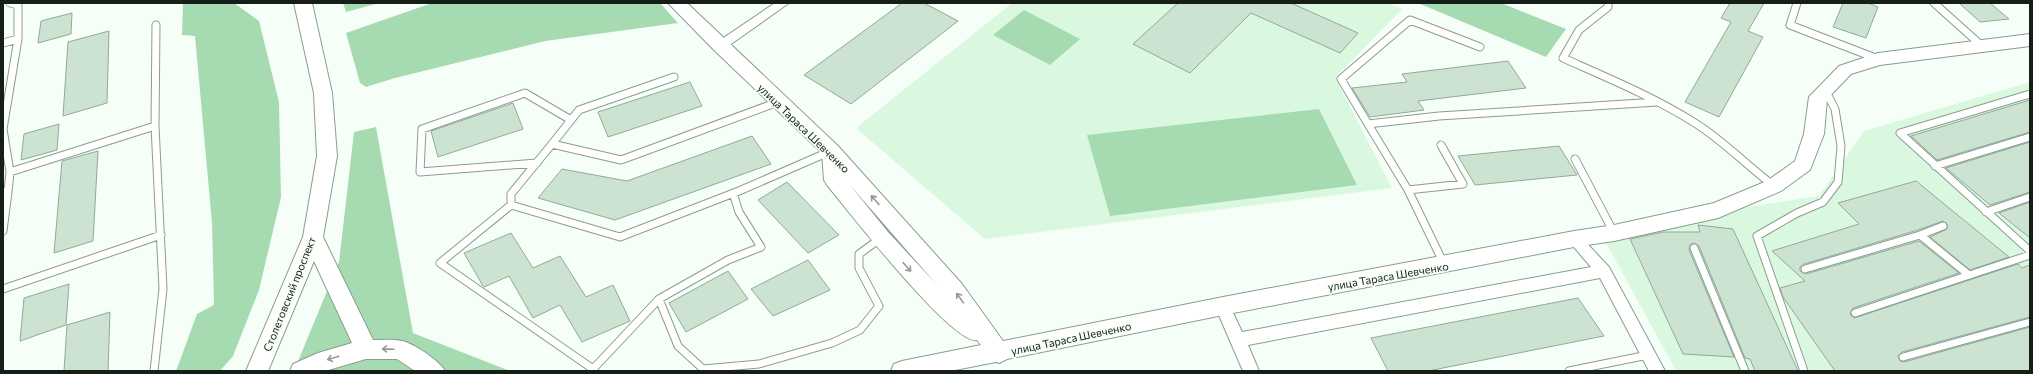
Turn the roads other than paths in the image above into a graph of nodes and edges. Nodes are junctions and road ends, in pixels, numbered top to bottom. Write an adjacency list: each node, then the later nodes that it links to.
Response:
1 (10, 3): 9 (lane)
2 (303, 3): 45 (street, Столетовский проспект)
3 (677, 3): 12 (street, улица Тараса Шевченко)
4 (783, 3): 12 (street)
5 (1608, 3): 20 (lane)
6 (1797, 3): 15 (lane)
7 (1934, 3): 14 (lane)
8 (156, 25): 23 (lane)
9 (18, 39): 11 (lane); 24 (lane)
10 (2030, 40): 14 (street, улица Тараса Шевченко)
11 (3, 43)
12 (720, 46): 19 (street, улица Тараса Шевченко)
13 (1480, 46): 22 (lane)
14 (1982, 46): 15 (street, улица Тараса Шевченко)
15 (1878, 60): 17 (street, улица Тараса Шевченко)
16 (674, 76): 21 (lane)
17 (1825, 90): 33 (street, улица Тараса Шевченко); 74 (lane)
18 (2030, 94): 31 (lane)
19 (778, 102): 26 (lane); 28 (street, улица Тараса Шевченко)
20 (1657, 102): 22 (lane); 33 (lane)
21 (571, 120): 26 (lane); 30 (lane)
22 (1368, 124): 34 (lane)
23 (155, 126): 32 (lane); 43 (lane)
24 (3, 129): 32 (lane)
25 (2030, 137): 31 (lane)
26 (552, 144): 30 (lane)
27 (1441, 145): 34 (lane)
28 (831, 151): 36 (lane); 46 (street); 62 (street, улица Тараса Шевченко, one-way to 28)
29 (1575, 159): 42 (lane)
30 (537, 163): 38 (lane)
31 (1935, 166): 39 (lane)
32 (10, 172): 35 (lane)
33 (1774, 186): 42 (street, улица Тараса Шевченко)
34 (1408, 190): 51 (lane)
35 (6, 191): 41 (lane)
36 (733, 193): 38 (lane); 56 (lane)
37 (2030, 197): 39 (lane)
38 (511, 205): 56 (lane)
39 (1986, 212): 49 (lane)
40 (1942, 226): 44 (lane)
41 (3, 231)
42 (1614, 233): 47 (street, улица Тараса Шевченко)
43 (161, 235): 55 (lane); 65 (lane)
44 (1920, 235): 52 (lane); 54 (lane)
45 (313, 237): 61 (street); 66 (street, Столетовский проспект)
46 (881, 238): 56 (lane); 62 (street, one-way to 62)
47 (1574, 239): 51 (street, улица Тараса Шевченко); 53 (street)
48 (1694, 248): 73 (lane)
49 (2030, 251)
50 (2030, 255): 54 (lane)
51 (1444, 266): 57 (street, улица Тараса Шевченко)
52 (1805, 269)
53 (1604, 271): 60 (street); 63 (street)
54 (1969, 275): 58 (lane)
55 (3, 289)
56 (659, 299)
57 (1223, 306): 60 (street); 62 (street, улица Тараса Шевченко)
58 (1855, 313)
59 (2030, 322): 64 (lane)
60 (1237, 340): 70 (street)
61 (366, 349): 67 (street, one-way to 67); 68 (street, one-way to 61)
62 (999, 353): 69 (street, улица Тараса Шевченко)
63 (1648, 355): 71 (lane); 72 (street)
64 (1903, 356)
65 (154, 371)
66 (257, 371)
67 (301, 371)
68 (434, 371)
69 (902, 371)
70 (1251, 371)
71 (1569, 371)
72 (1657, 371)
73 (1744, 371)
74 (1804, 371)

